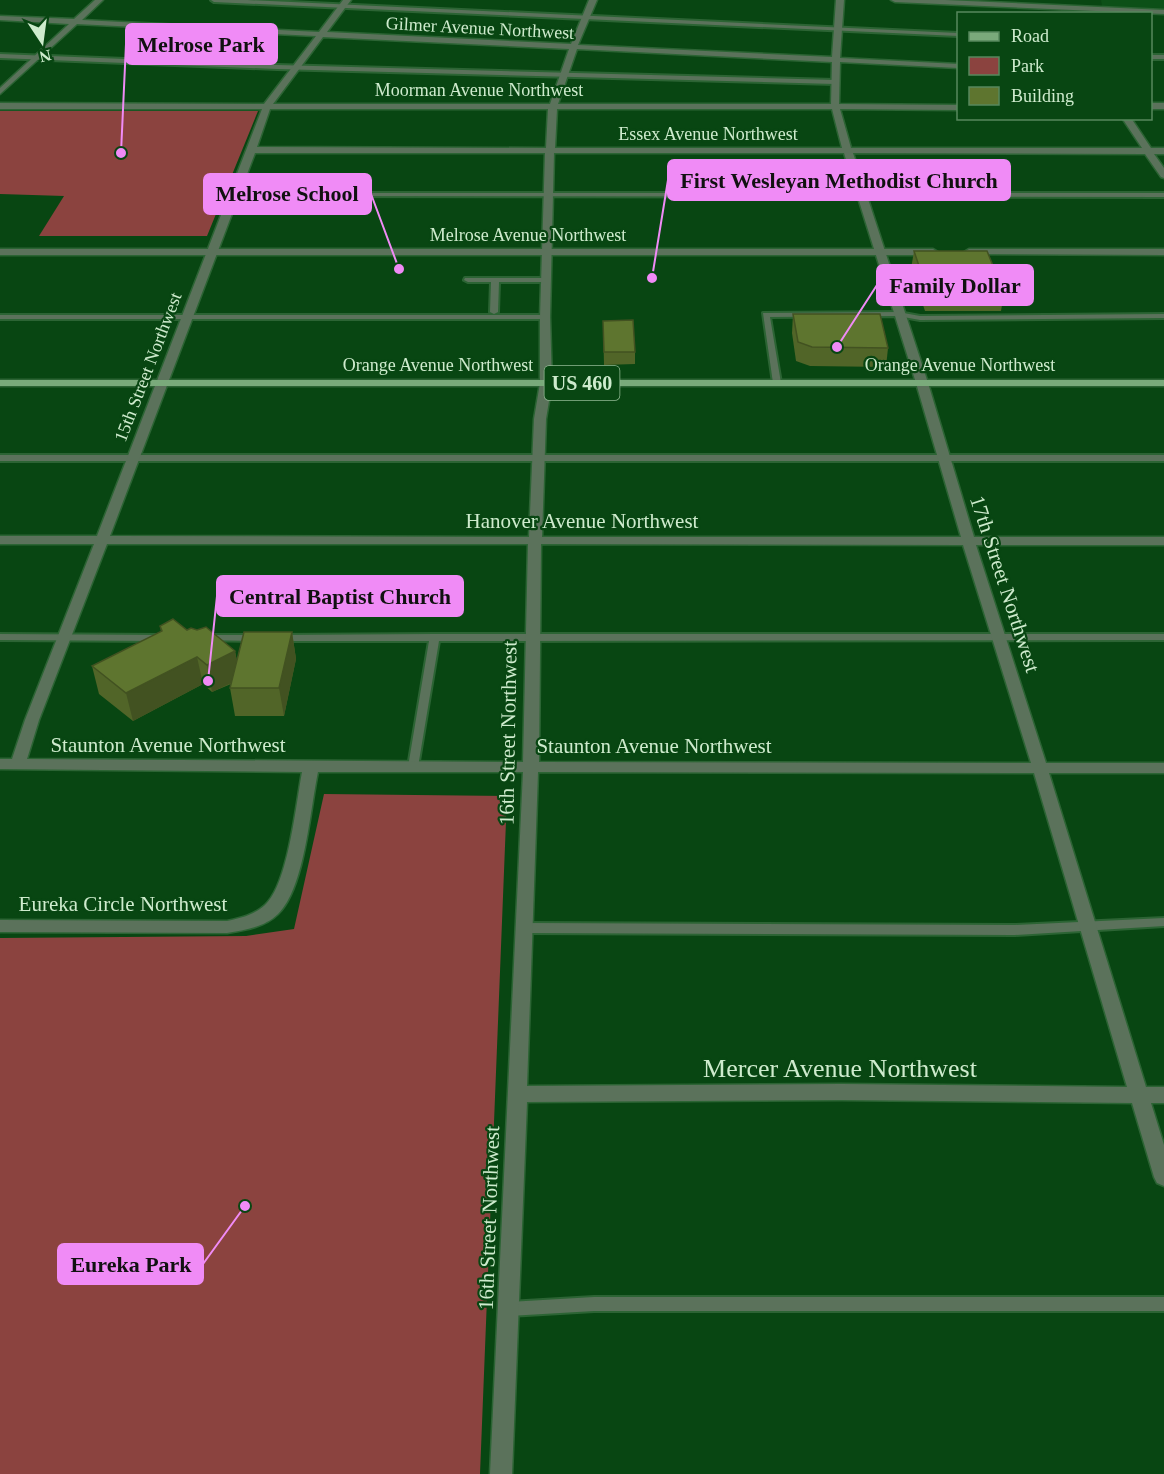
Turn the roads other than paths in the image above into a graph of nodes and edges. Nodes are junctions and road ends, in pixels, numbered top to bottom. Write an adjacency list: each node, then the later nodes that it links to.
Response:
1 (99, 0): 12 (street)
2 (214, 0): 7 (lane)
3 (593, 0): 10 (street, 16th Street Northwest)
4 (840, 0): 13 (street, 17th Street Northwest)
5 (895, 0): 8 (street)
6 (1087, 0): 8 (street)
7 (345, 3): 10 (lane); 14 (street, 15th Street Northwest)
8 (1090, 11): 9 (street)
9 (1164, 12)
10 (586, 17): 13 (lane); 16 (street, 16th Street Northwest)
11 (0, 18): 12 (street, Gilmer Avenue Northwest)
12 (76, 22): 14 (street, Gilmer Avenue Northwest); 18 (street)
13 (838, 29): 15 (lane); 19 (street, 17th Street Northwest)
14 (320, 34): 16 (street, Gilmer Avenue Northwest); 21 (street, 15th Street Northwest)
15 (957, 35)
16 (575, 48): 19 (street, Gilmer Avenue Northwest); 22 (street, 16th Street Northwest)
17 (0, 56): 18 (lane)
18 (38, 56): 21 (lane); 24 (street)
19 (837, 60): 20 (street, Gilmer Avenue Northwest); 23 (street, 17th Street Northwest)
20 (957, 66)
21 (295, 67): 22 (lane); 26 (street, 15th Street Northwest)
22 (563, 74): 23 (lane); 27 (street, 16th Street Northwest)
23 (835, 82): 28 (street, 17th Street Northwest)
24 (0, 92)
25 (0, 106): 26 (street, Moorman Avenue Northwest)
26 (267, 106): 27 (street, Moorman Avenue Northwest); 31 (street, 15th Street Northwest)
27 (553, 106): 28 (street, Moorman Avenue Northwest); 32 (street, 16th Street Northwest)
28 (836, 106): 29 (street, Moorman Avenue Northwest); 33 (street, 17th Street Northwest)
29 (957, 107)
30 (1127, 120): 34 (street)
31 (251, 150): 32 (street, Essex Avenue Northwest); 37 (street, 15th Street Northwest)
32 (549, 151): 33 (street, Essex Avenue Northwest); 38 (street, 16th Street Northwest)
33 (848, 151): 34 (street, Essex Avenue Northwest); 39 (street, 17th Street Northwest)
34 (1147, 151): 35 (street, Essex Avenue Northwest); 36 (street)
35 (1164, 151)
36 (1164, 175)
37 (235, 195): 38 (lane); 42 (street, 15th Street Northwest)
38 (548, 195): 39 (lane); 43 (street, 16th Street Northwest)
39 (863, 195): 40 (lane); 44 (street, 17th Street Northwest)
40 (1164, 195)
41 (0, 252): 42 (street, Melrose Avenue Northwest)
42 (212, 252): 43 (street, Melrose Avenue Northwest); 53 (street, 15th Street Northwest)
43 (546, 252): 44 (street, Melrose Avenue Northwest); 50 (street, 16th Street Northwest)
44 (880, 252): 45 (street, Melrose Avenue Northwest); 52 (street, 17th Street Northwest)
45 (939, 252)
46 (963, 252): 47 (street)
47 (1164, 252)
48 (468, 280): 49 (lane)
49 (495, 280): 50 (lane); 51 (lane)
50 (546, 280): 56 (street, 16th Street Northwest)
51 (494, 312)
52 (898, 314): 54 (lane); 60 (lane); 61 (street, 17th Street Northwest)
53 (186, 316): 55 (lane); 56 (lane); 58 (street, 15th Street Northwest)
54 (1164, 316)
55 (0, 317)
56 (545, 317): 59 (street, 16th Street Northwest)
57 (0, 383): 58 (main road, Orange Avenue Northwest / US 460)
58 (163, 383): 59 (main road, Orange Avenue Northwest / US 460); 63 (street, 15th Street Northwest)
59 (546, 383): 60 (main road, Orange Avenue Northwest / US 460); 65 (street, 16th Street Northwest)
60 (777, 383): 61 (main road, Orange Avenue Northwest / US 460)
61 (922, 383): 62 (main road, Orange Avenue Northwest / US 460); 66 (street, 17th Street Northwest)
62 (1164, 383)
63 (133, 457): 64 (lane); 65 (lane); 69 (street, 15th Street Northwest)
64 (0, 458)
65 (538, 458): 66 (lane); 70 (street, 16th Street Northwest)
66 (943, 458): 67 (lane); 71 (street, 17th Street Northwest)
67 (1164, 458)
68 (0, 540): 69 (street, Hanover Avenue Northwest)
69 (102, 540): 70 (street, Hanover Avenue Northwest); 74 (street, 15th Street Northwest)
70 (535, 540): 71 (street, Hanover Avenue Northwest); 80 (street, 16th Street Northwest)
71 (968, 540): 72 (street, Hanover Avenue Northwest); 76 (street, 17th Street Northwest)
72 (1164, 541)
73 (0, 637): 74 (lane)
74 (64, 637): 78 (lane); 82 (street, 15th Street Northwest)
75 (435, 637): 79 (lane); 80 (lane); 84 (lane)
76 (999, 637): 77 (lane); 80 (lane); 86 (street, 17th Street Northwest)
77 (1164, 637)
78 (176, 638)
79 (188, 638)
80 (532, 638): 85 (street, 16th Street Northwest)
81 (0, 764): 82 (street, Staunton Avenue Northwest)
82 (18, 765): 83 (street, Staunton Avenue Northwest)
83 (310, 767): 84 (street, Staunton Avenue Northwest); 89 (street, Eureka Circle Northwest)
84 (413, 767): 85 (street, Staunton Avenue Northwest)
85 (530, 767): 86 (street, Staunton Avenue Northwest); 91 (street, 16th Street Northwest)
86 (1040, 768): 87 (street, Staunton Avenue Northwest); 90 (street, 17th Street Northwest)
87 (1164, 768)
88 (1164, 922): 90 (lane)
89 (0, 926)
90 (1088, 926): 91 (lane); 93 (street, 17th Street Northwest)
91 (525, 928): 92 (street, 16th Street Northwest)
92 (516, 1094): 93 (street, Mercer Avenue Northwest); 97 (street, 16th Street Northwest)
93 (1139, 1095): 94 (street, Mercer Avenue Northwest); 95 (street, 17th Street Northwest)
94 (1164, 1095)
95 (1164, 1177)
96 (1164, 1304): 97 (lane)
97 (508, 1309): 98 (street, 16th Street Northwest)
98 (501, 1474)

